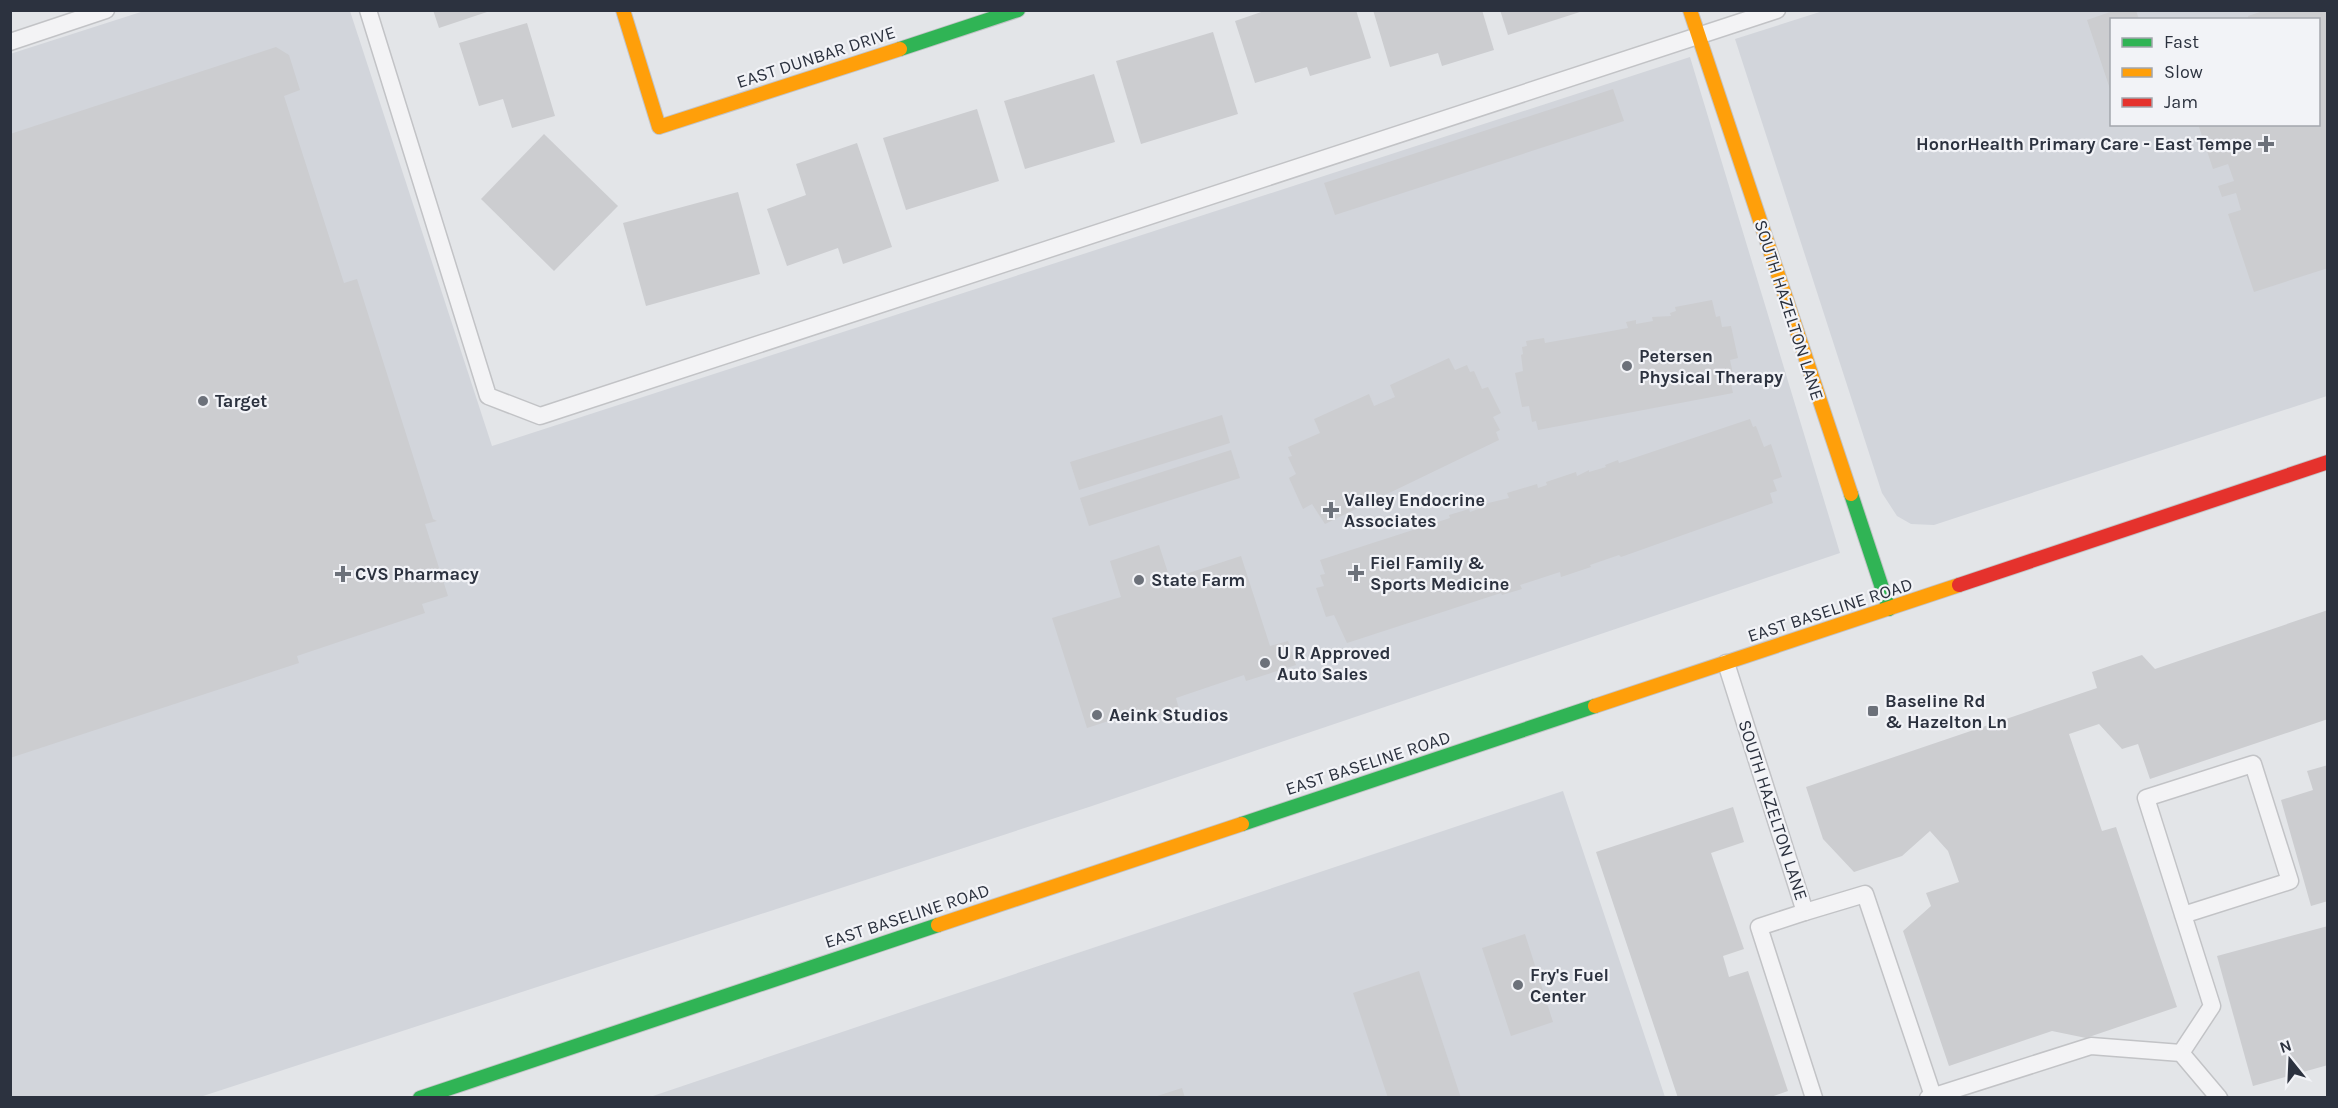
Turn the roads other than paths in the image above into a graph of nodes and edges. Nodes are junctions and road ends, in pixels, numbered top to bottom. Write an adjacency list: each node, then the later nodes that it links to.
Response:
1 (106, 10): 8 (lane)
2 (368, 10): 7 (lane)
3 (622, 10): 4 (main road, EAST DUNBAR DRIVE)
4 (1018, 10)
5 (1690, 10): 7 (main road, SOUTH HAZELTON LANE)
6 (1777, 10): 7 (lane)
7 (1698, 36): 10 (main road, SOUTH HAZELTON LANE)
8 (10, 42)
9 (2328, 462): 10 (main road, EAST BASELINE ROAD)
10 (1888, 609): 11 (main road, EAST BASELINE ROAD)
11 (1726, 663): 12 (lane, SOUTH HAZELTON LANE); 16 (main road, EAST BASELINE ROAD)
12 (1805, 912): 15 (lane); 17 (lane, SOUTH HAZELTON LANE)
13 (2183, 915): 13 (lane); 14 (lane)
14 (2181, 1053): 15 (lane); 18 (lane)
15 (1930, 1097)
16 (420, 1098)
17 (1814, 1098)
18 (2219, 1098)

